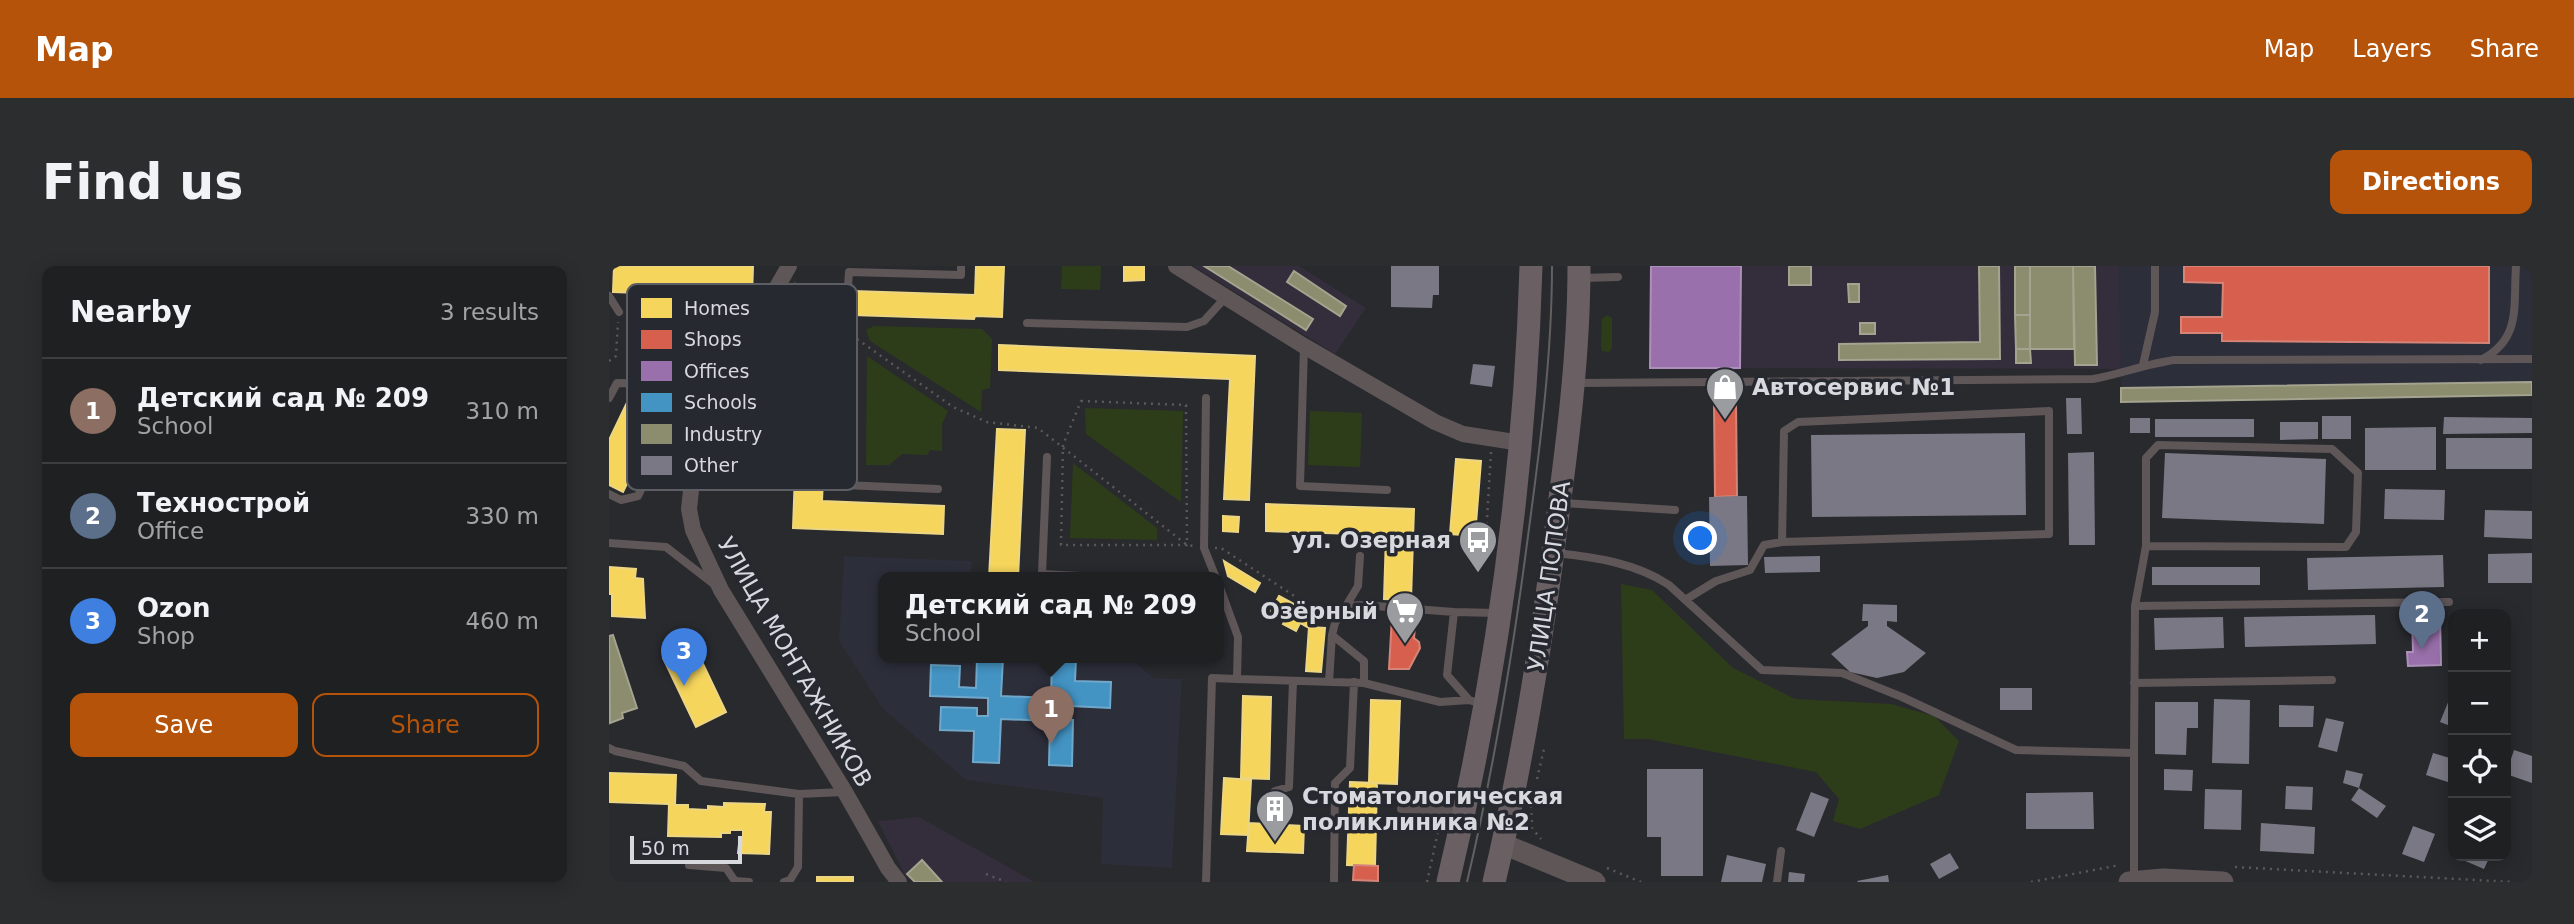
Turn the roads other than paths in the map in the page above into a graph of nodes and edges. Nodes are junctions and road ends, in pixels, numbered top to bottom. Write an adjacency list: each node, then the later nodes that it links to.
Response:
1 (789, 266): 9 (street, УЛИЦА МОНТАЖНИКОВ)
2 (961, 266): 10 (lane)
3 (1176, 266): 12 (street)
4 (1531, 266): 23 (main road, УЛИЦА ПОПОВА)
5 (2155, 266): 18 (lane)
6 (2516, 266): 17 (lane)
7 (1579, 272): 8 (lane); 20 (main road, УЛИЦА ПОПОВА)
8 (1618, 277)
9 (779, 284)
10 (848, 284)
11 (609, 296): 13 (lane)
12 (1225, 298): 14 (lane); 15 (street)
13 (619, 312)
14 (1027, 323)
15 (1304, 346): 23 (street); 29 (lane)
16 (2532, 359): 17 (lane)
17 (2478, 361): 18 (lane)
18 (2143, 365): 20 (lane)
19 (627, 383): 21 (lane)
20 (1573, 383): 31 (main road, УЛИЦА ПОПОВА)
21 (609, 398)
22 (1206, 398): 39 (lane)
23 (1521, 443): 47 (main road, УЛИЦА ПОПОВА)
24 (1047, 457): 38 (lane)
25 (857, 486): 26 (lane)
26 (938, 489)
27 (641, 490): 30 (lane)
28 (691, 490): 40 (street, УЛИЦА МОНТАЖНИКОВ)
29 (1387, 490)
30 (609, 494)
31 (1560, 503): 32 (lane); 36 (main road, УЛИЦА ПОПОВА)
32 (1675, 510)
33 (1782, 542): 33 (lane); 42 (lane)
34 (609, 543): 40 (lane)
35 (2146, 546): 35 (lane); 45 (lane)
36 (1553, 553): 42 (lane); 64 (main road, УЛИЦА ПОПОВА)
37 (1360, 556): 44 (lane)
38 (1042, 572)
39 (1214, 572)
40 (721, 590): 60 (street, УЛИЦА МОНТАЖНИКОВ)
41 (1224, 599): 49 (lane)
42 (1685, 600): 58 (lane)
43 (2449, 602): 45 (lane)
44 (1346, 606): 46 (lane); 48 (lane)
45 (2135, 606): 55 (lane)
46 (1454, 612): 47 (lane); 56 (lane)
47 (1500, 612): 56 (main road, УЛИЦА ПОПОВА)
48 (1332, 635): 52 (lane); 54 (lane)
49 (1237, 679): 51 (lane); 73 (lane)
50 (2332, 680): 55 (lane)
51 (1293, 681): 52 (lane); 59 (lane)
52 (1329, 682): 53 (lane)
53 (1353, 682): 54 (lane); 74 (lane)
54 (1364, 682): 56 (lane)
55 (2134, 682): 58 (lane)
56 (1477, 702): 63 (main road, УЛИЦА ПОПОВА)
57 (609, 747): 61 (lane)
58 (2134, 752): 68 (lane)
59 (1275, 791)
60 (845, 792): 61 (lane); 72 (street, УЛИЦА МОНТАЖНИКОВ)
61 (799, 794): 71 (lane)
62 (1401, 809): 63 (lane)
63 (1465, 811): 75 (main road, УЛИЦА ПОПОВА)
64 (1503, 844): 76 (main road, УЛИЦА ПОПОВА); 77 (street)
65 (1781, 851): 78 (lane)
66 (689, 865): 70 (lane)
67 (2229, 875): 69 (street)
68 (2133, 876): 69 (street)
69 (2163, 881)
70 (749, 882)
71 (784, 882)
72 (899, 882)
73 (1206, 882)
74 (1334, 882)
75 (1448, 882)
76 (1494, 882)
77 (1595, 882)
78 (1777, 882)

